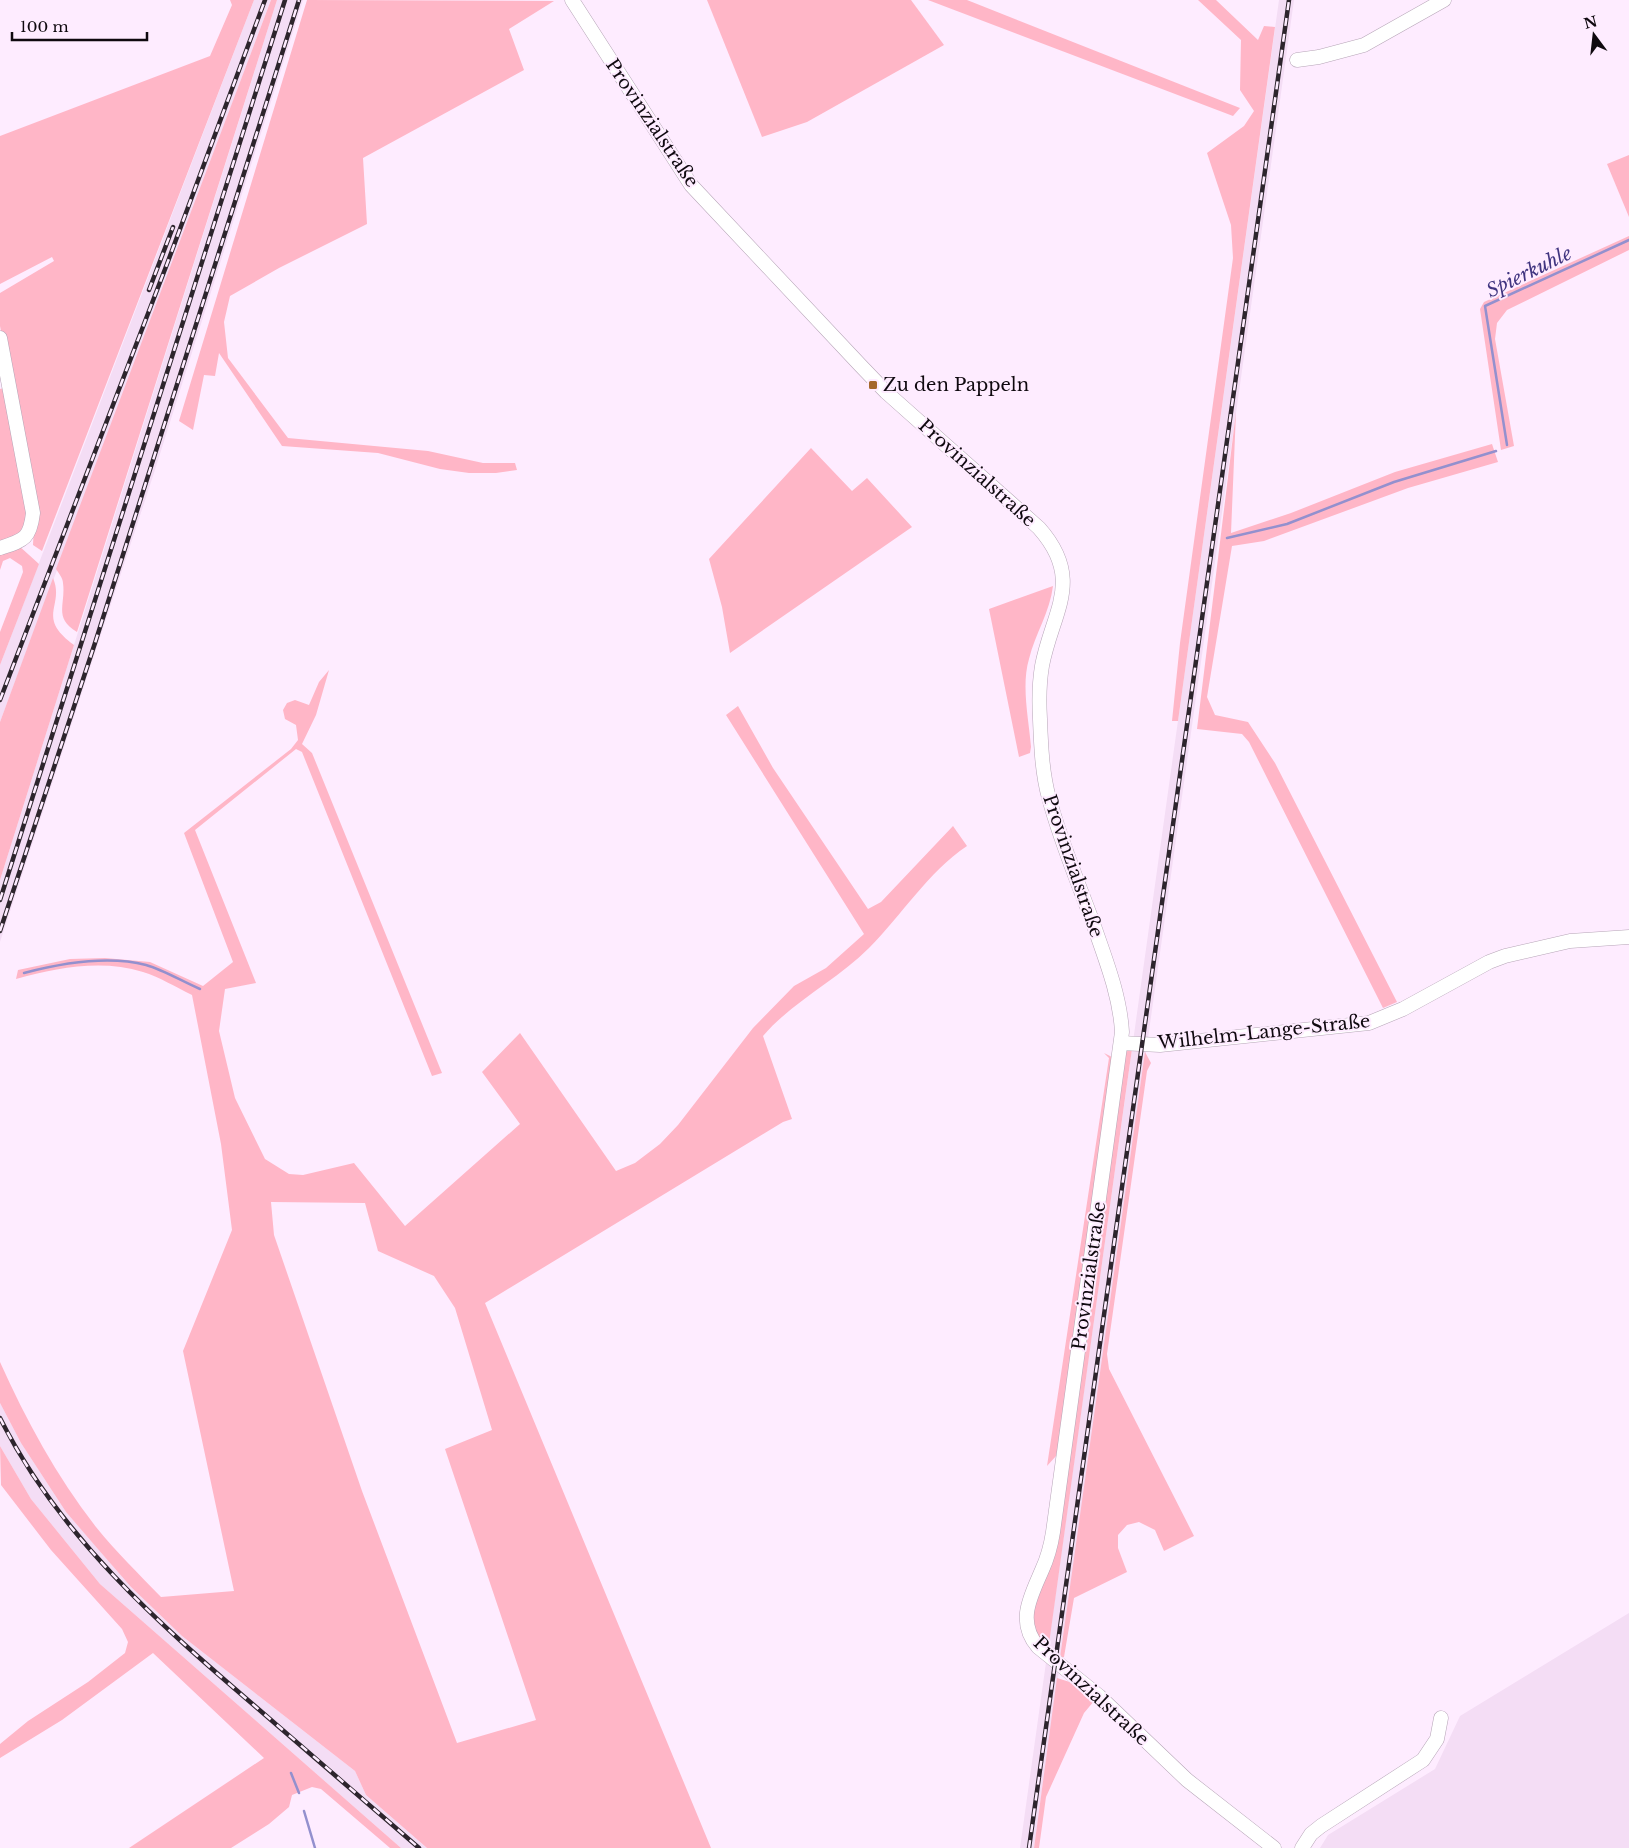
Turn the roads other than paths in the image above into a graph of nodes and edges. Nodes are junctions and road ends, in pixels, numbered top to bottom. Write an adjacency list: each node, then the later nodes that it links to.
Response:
1 (572, 0): 7 (street, Provinzialstraße)
2 (1444, 0): 3 (street)
3 (1297, 60)
4 (0, 338): 5 (street)
5 (0, 548)
6 (1629, 937): 7 (street, Wilhelm-Lange-Straße)
7 (1121, 1043): 9 (street, Provinzialstraße)
8 (1441, 1718): 10 (street)
9 (1274, 1848)
10 (1302, 1848)

